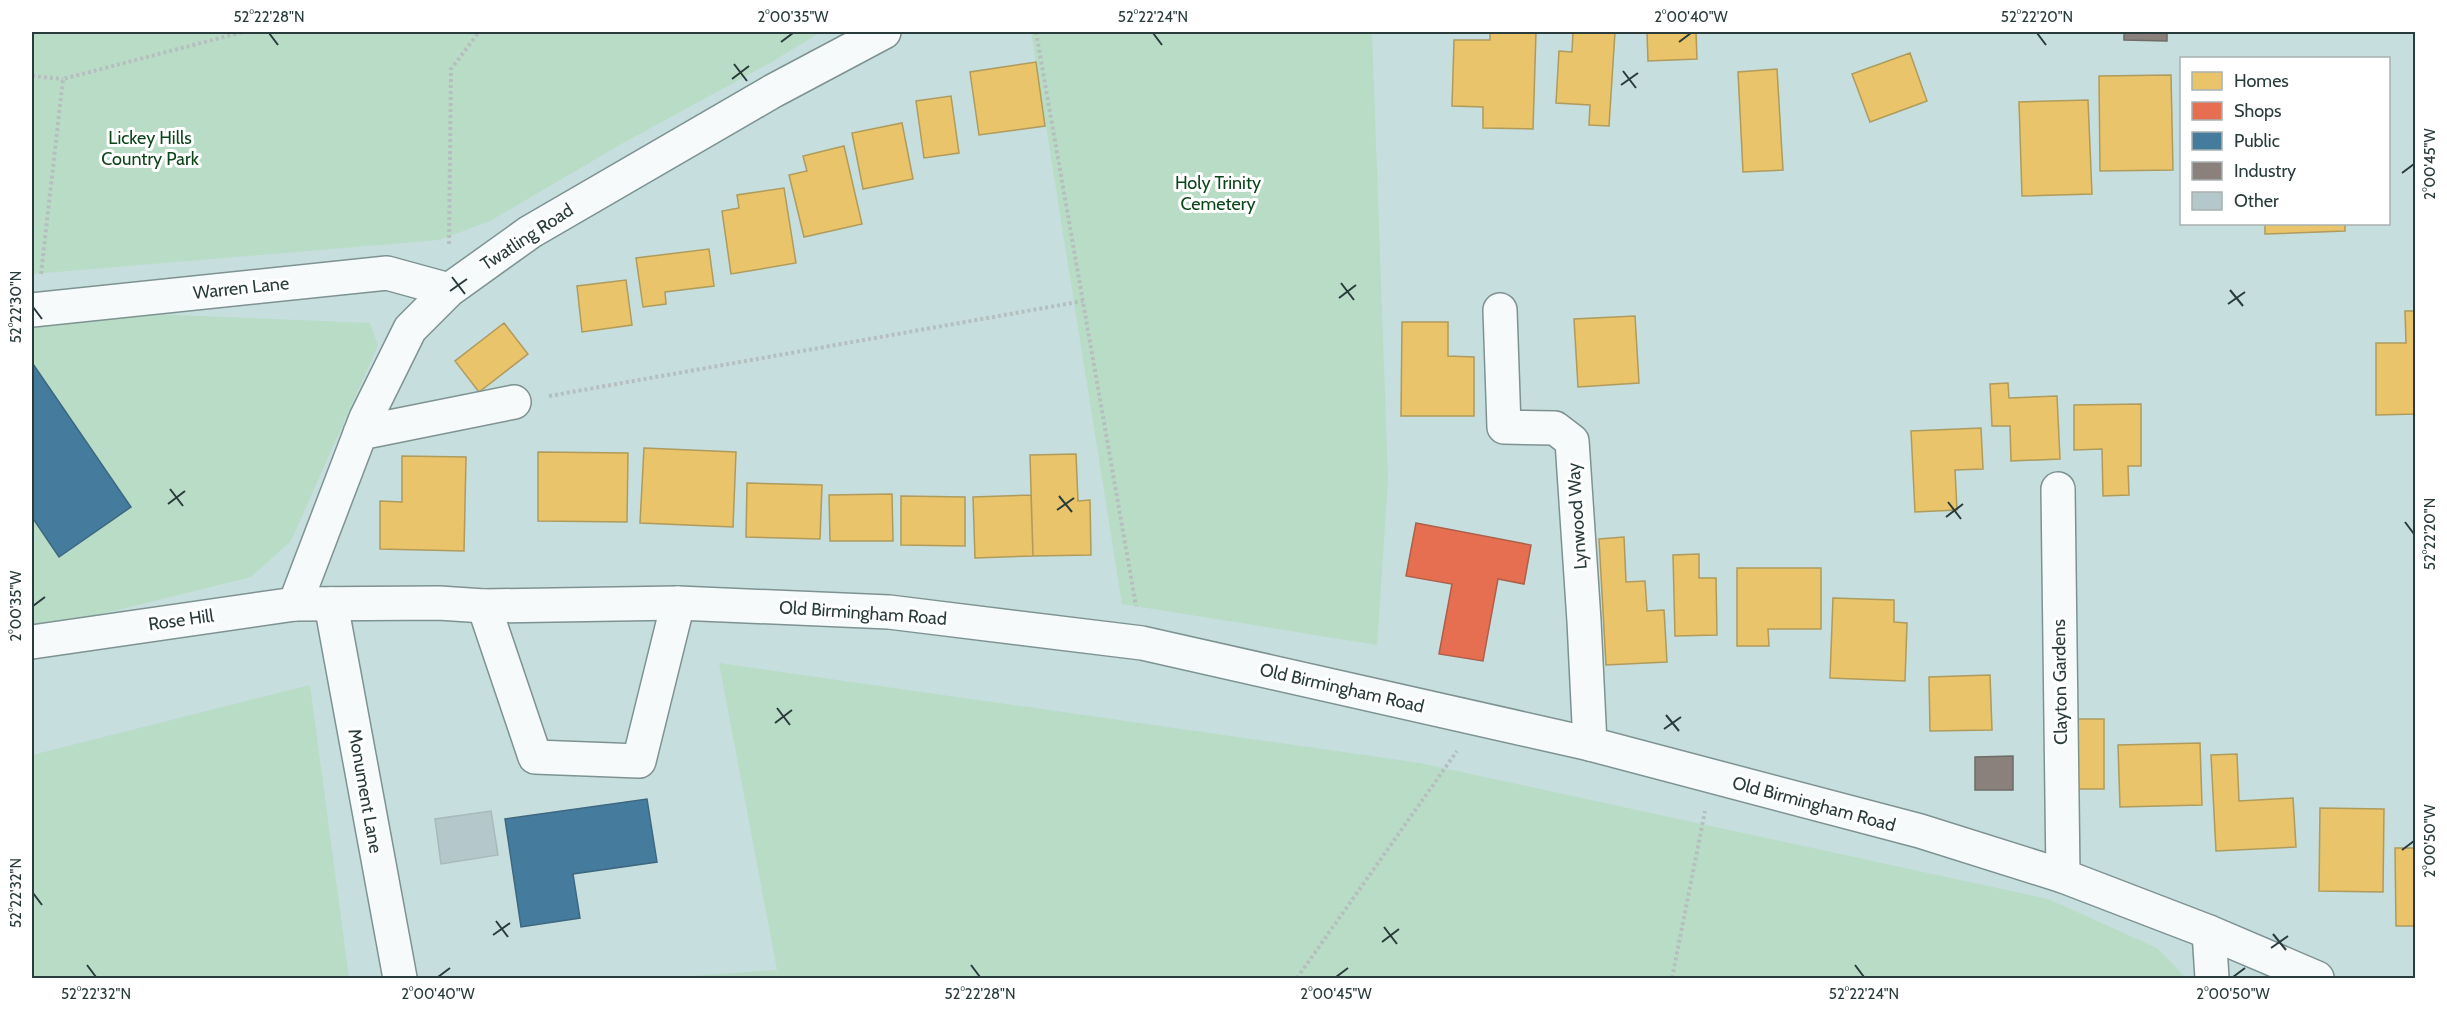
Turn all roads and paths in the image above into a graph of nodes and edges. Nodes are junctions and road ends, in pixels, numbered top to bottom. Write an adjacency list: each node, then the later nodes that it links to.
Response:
1 (243, 32): 6 (path)
2 (479, 32): 7 (path)
3 (884, 32): 7 (street, Twatling Road)
4 (1036, 32): 8 (path)
5 (32, 76): 6 (path)
6 (63, 79): 9 (path)
7 (449, 290): 9 (street, Warren Lane); 12 (street, Twatling Road)
8 (1083, 301): 11 (path); 19 (path)
9 (34, 310)
10 (1500, 310): 21 (street, Lynwood Way)
11 (514, 402): 12 (street)
12 (360, 433): 15 (street, Twatling Road)
13 (2058, 489): 23 (street, Clayton Gardens)
14 (678, 603): 17 (street, Old Birmingham Road); 17 (street); 19 (street, Old Birmingham Road)
15 (295, 604): 16 (street, Rose Hill); 18 (street, Rose Hill)
16 (331, 604): 17 (street, Old Birmingham Road); 25 (street, Monument Lane)
17 (484, 606)
18 (32, 642)
19 (1142, 643): 20 (street, Old Birmingham Road)
20 (1479, 720): 21 (street, Old Birmingham Road); 26 (path)
21 (1590, 744): 22 (street, Old Birmingham Road)
22 (1712, 777): 23 (street, Old Birmingham Road); 27 (path)
23 (2063, 876): 24 (street, Old Birmingham Road)
24 (2209, 932): 28 (street); 29 (street, Old Birmingham Road)
25 (400, 978)
26 (1297, 978)
27 (1672, 978)
28 (2212, 978)
29 (2317, 978)

